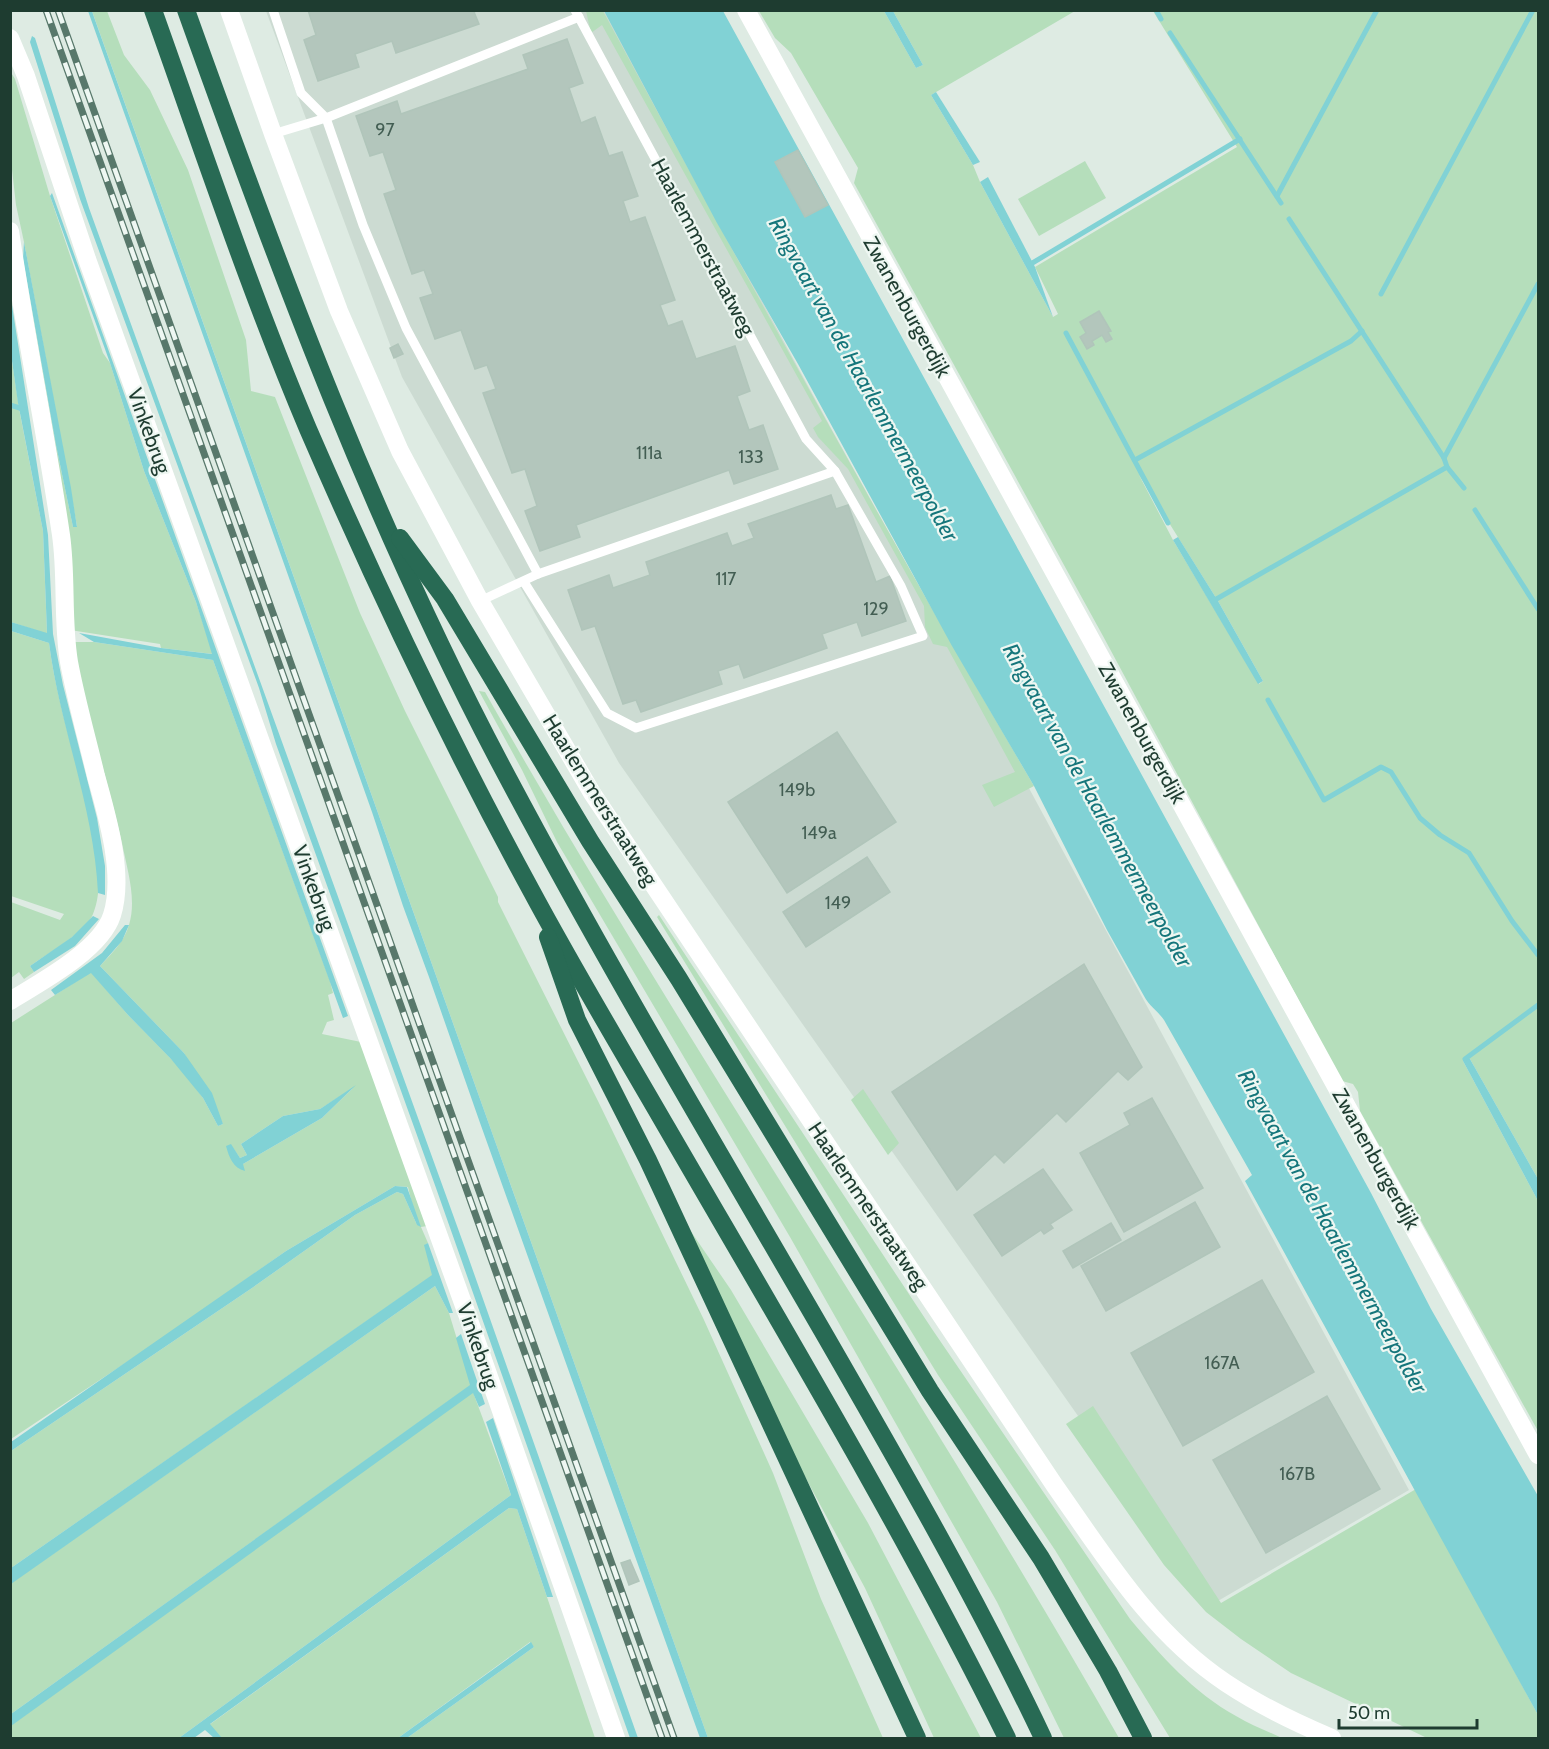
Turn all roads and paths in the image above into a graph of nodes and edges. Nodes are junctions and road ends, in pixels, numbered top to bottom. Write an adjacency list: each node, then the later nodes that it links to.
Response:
1 (153, 10): 16 (highway)
2 (186, 10): 12 (highway)
3 (229, 10): 9 (street, Haarlemmerstraatweg)
4 (273, 10): 8 (lane)
5 (746, 10): 18 (street, Zwanenburgerdijk)
6 (577, 14): 8 (lane, Haarlemmerstraatweg); 11 (lane, Haarlemmerstraatweg)
7 (10, 38): 19 (street, Vinkebrug)
8 (326, 118): 9 (lane, Haarlemmerstraatweg); 13 (lane)
9 (273, 134): 15 (street, Haarlemmerstraatweg)
10 (10, 231): 17 (street)
11 (835, 471): 13 (lane); 14 (lane, Haarlemmerstraatweg)
12 (377, 508): 22 (highway); 23 (highway)
13 (538, 574): 14 (lane)
14 (524, 582): 15 (lane)
15 (480, 601): 24 (street, Haarlemmerstraatweg)
16 (532, 893): 20 (highway); 21 (highway)
17 (10, 1001)
18 (1539, 1455)
19 (616, 1738)
20 (917, 1738)
21 (1007, 1738)
22 (1043, 1738)
23 (1143, 1738)
24 (1332, 1738)

